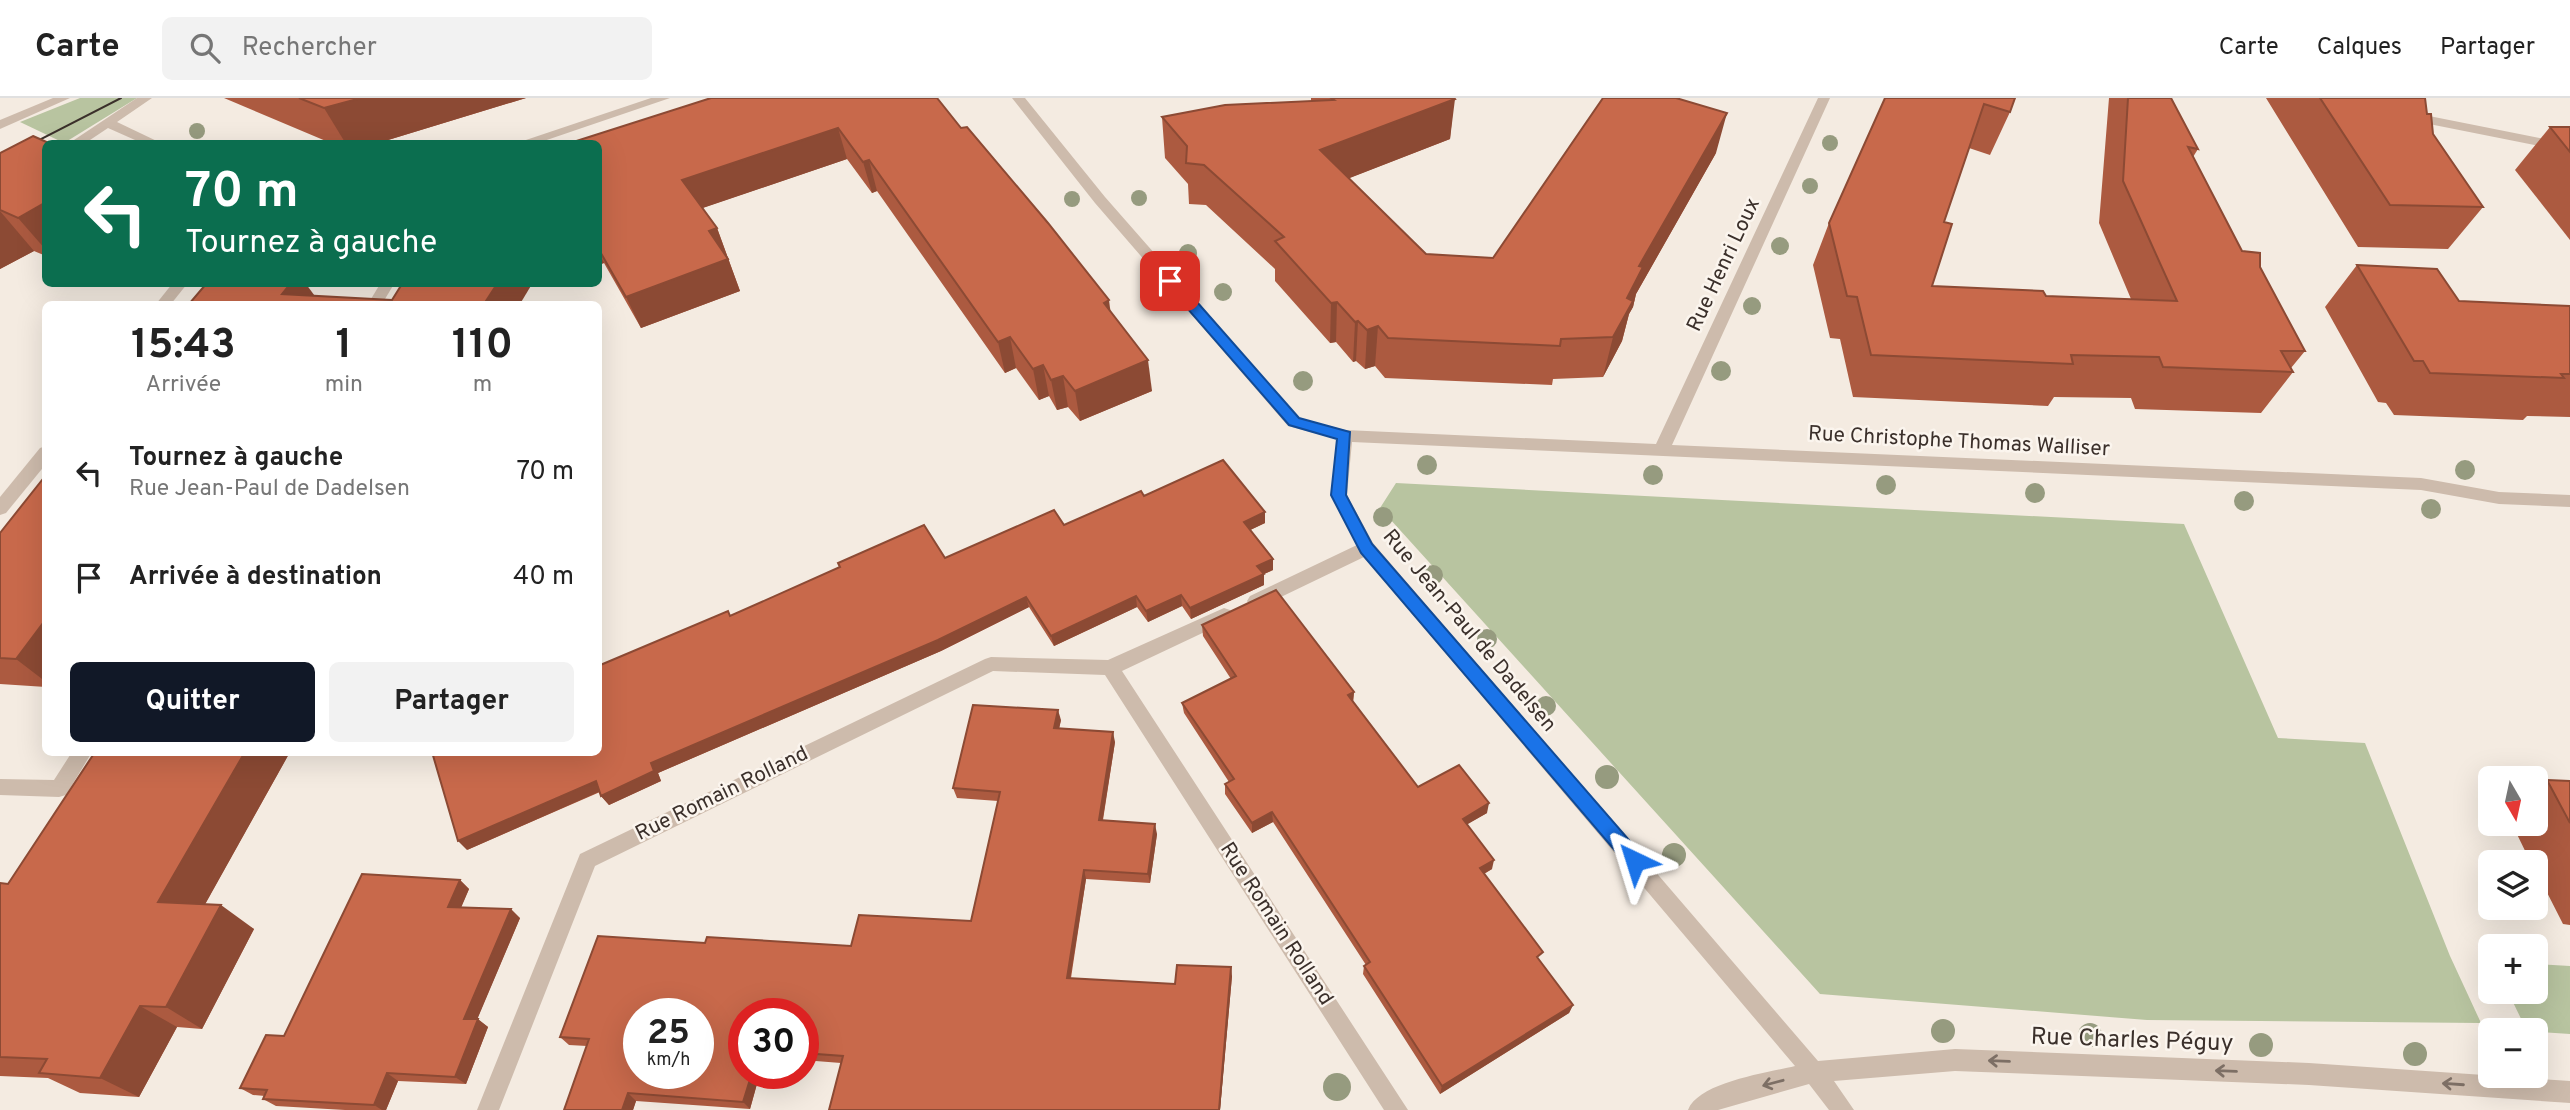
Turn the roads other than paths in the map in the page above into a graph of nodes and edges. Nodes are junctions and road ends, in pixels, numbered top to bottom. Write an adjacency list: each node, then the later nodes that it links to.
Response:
1 (146, 98): 7 (street)
2 (664, 98): 11 (street)
3 (1018, 98): 15 (street)
4 (1824, 98): 16 (street, Rue Henri Loux)
5 (60, 99): 8 (street)
6 (2395, 113): 12 (street)
7 (107, 123): 9 (street); 10 (street)
8 (0, 125)
9 (80, 140)
10 (147, 140)
11 (533, 140)
12 (2570, 148)
13 (177, 287): 14 (street)
14 (166, 301)
15 (1345, 436): 16 (street, Rue Christophe Thomas Walliser); 20 (street, Rue Jean-Paul de Dadelsen)
16 (1662, 449): 18 (street, Rue Christophe Thomas Walliser)
17 (42, 457): 19 (street)
18 (2570, 501)
19 (0, 509)
20 (1367, 548): 21 (street, Rue Romain Rolland); 24 (street, Rue Jean-Paul de Dadelsen)
21 (1110, 668): 26 (street, Rue Romain Rolland); 27 (street, Rue Romain Rolland)
22 (80, 756): 23 (street)
23 (0, 788)
24 (1814, 1072): 25 (street, Rue Charles Péguy, one-way to 24); 28 (street, Rue Charles Péguy, one-way to 28); 29 (street, Rue Jean-Paul de Dadelsen)
25 (2570, 1093)
26 (488, 1110)
27 (1397, 1110)
28 (1699, 1110)
29 (1843, 1110)

